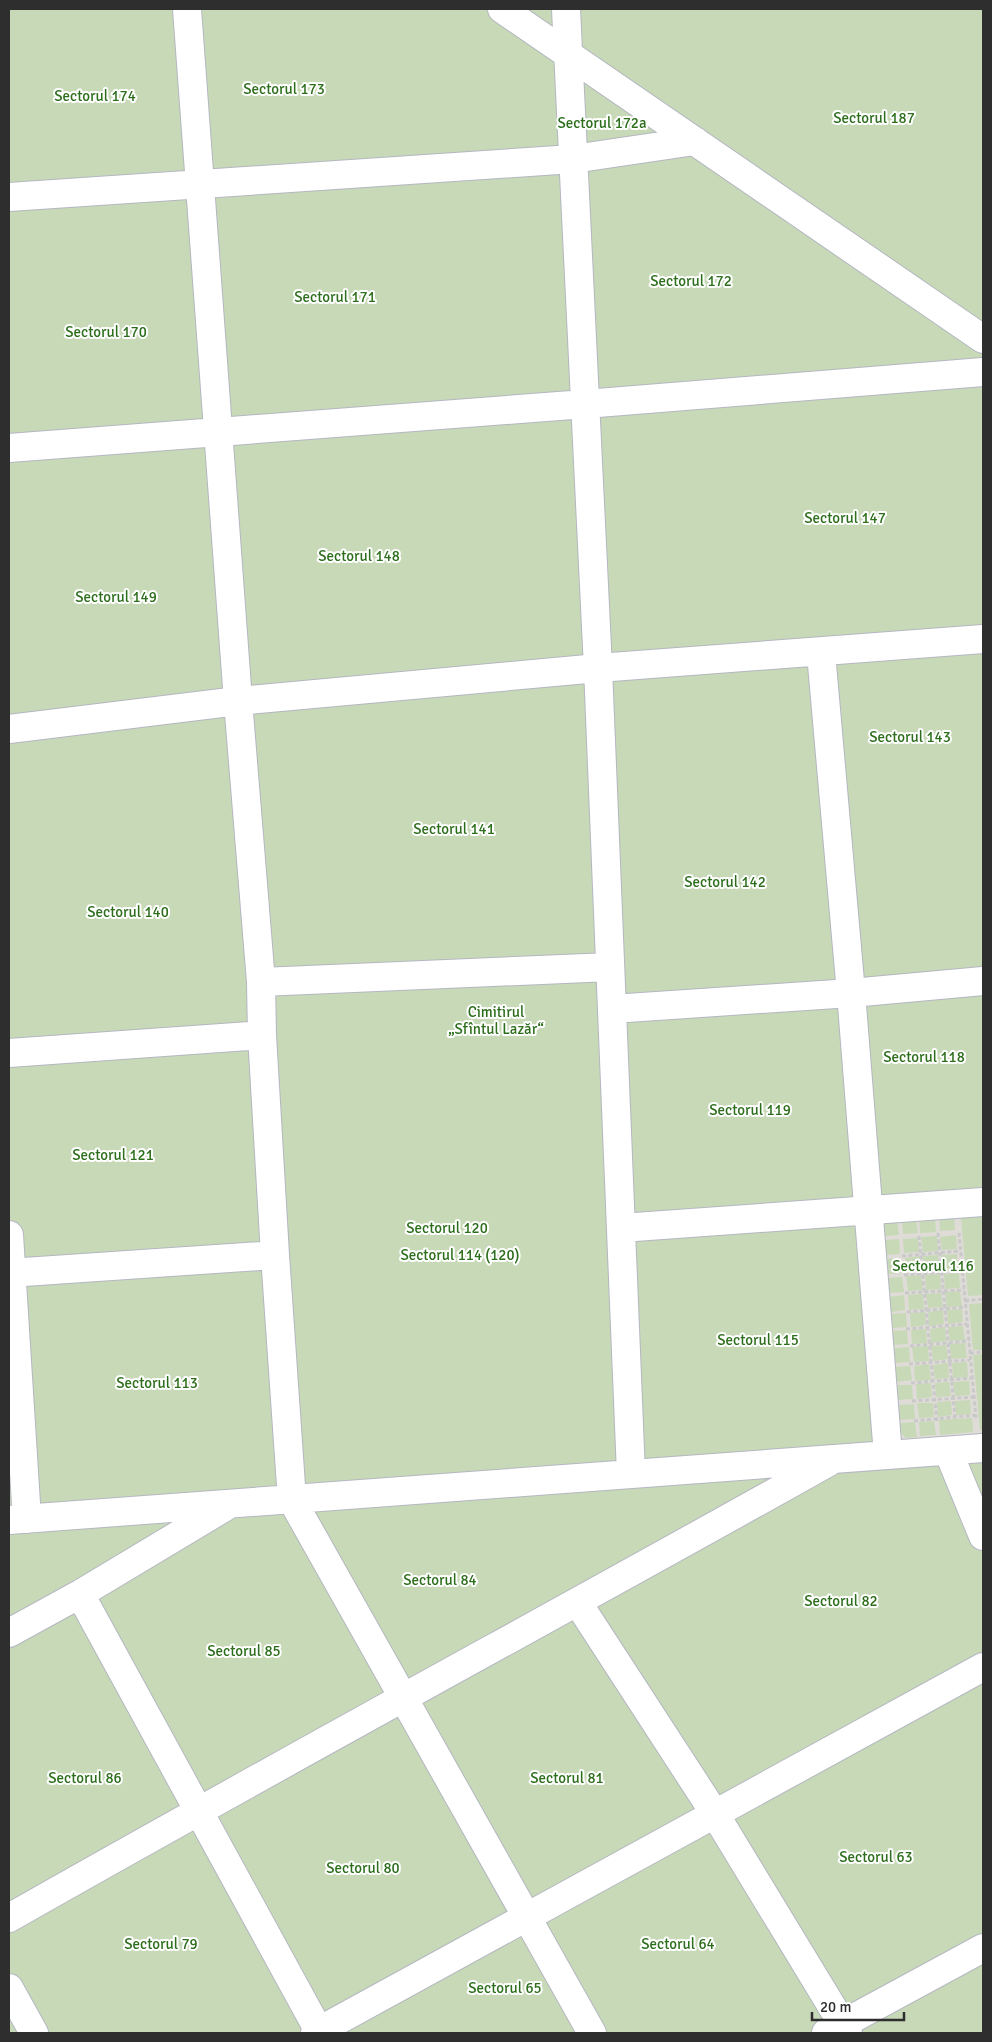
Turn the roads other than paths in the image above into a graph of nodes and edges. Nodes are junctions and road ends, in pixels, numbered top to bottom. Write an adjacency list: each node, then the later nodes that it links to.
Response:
1 (187, 9): 7 (lane)
2 (502, 9): 4 (lane)
3 (566, 9): 4 (lane)
4 (568, 54): 5 (lane); 6 (lane)
5 (695, 141): 6 (lane); 9 (lane)
6 (574, 159): 7 (lane); 11 (lane)
7 (199, 184): 8 (lane); 12 (lane)
8 (9, 197)
9 (983, 338)
10 (983, 372): 11 (lane)
11 (585, 404): 12 (lane); 16 (lane)
12 (219, 432): 13 (lane); 17 (lane)
13 (9, 448)
14 (983, 640): 15 (lane)
15 (821, 652): 16 (lane); 22 (lane)
16 (598, 668): 17 (lane); 19 (lane)
17 (238, 700): 18 (lane); 21 (lane)
18 (9, 729)
19 (610, 968): 21 (lane); 23 (lane)
20 (983, 981): 22 (lane)
21 (262, 982): 24 (lane)
22 (851, 993): 23 (lane); 27 (lane)
23 (612, 1010): 28 (lane)
24 (262, 1035): 25 (lane); 30 (lane)
25 (9, 1053)
26 (983, 1202): 27 (lane)
27 (867, 1210): 28 (lane); 34 (lane)
28 (621, 1228): 36 (lane)
29 (9, 1236): 31 (lane)
30 (274, 1255): 31 (lane); 37 (lane)
31 (10, 1273): 39 (lane)
32 (980, 1436): 33 (lane)
33 (942, 1439): 34 (lane); 40 (lane)
34 (888, 1455): 35 (lane)
35 (837, 1458): 36 (lane); 42 (lane)
36 (631, 1474): 37 (lane)
37 (292, 1500): 38 (lane); 45 (lane)
38 (230, 1504): 39 (lane); 41 (lane)
39 (18, 1519)
40 (983, 1536)
41 (80, 1594): 43 (lane); 46 (lane)
42 (578, 1603): 45 (lane); 47 (lane)
43 (9, 1633)
44 (983, 1667): 47 (lane)
45 (404, 1699): 46 (lane); 48 (lane)
46 (197, 1810): 49 (lane); 54 (lane)
47 (715, 1814): 48 (lane); 52 (lane)
48 (526, 1916): 54 (lane); 55 (lane)
49 (9, 1918)
50 (983, 1948): 52 (lane)
51 (9, 1988): 53 (lane)
52 (839, 2030)
53 (34, 2033)
54 (318, 2033)
55 (592, 2033)

